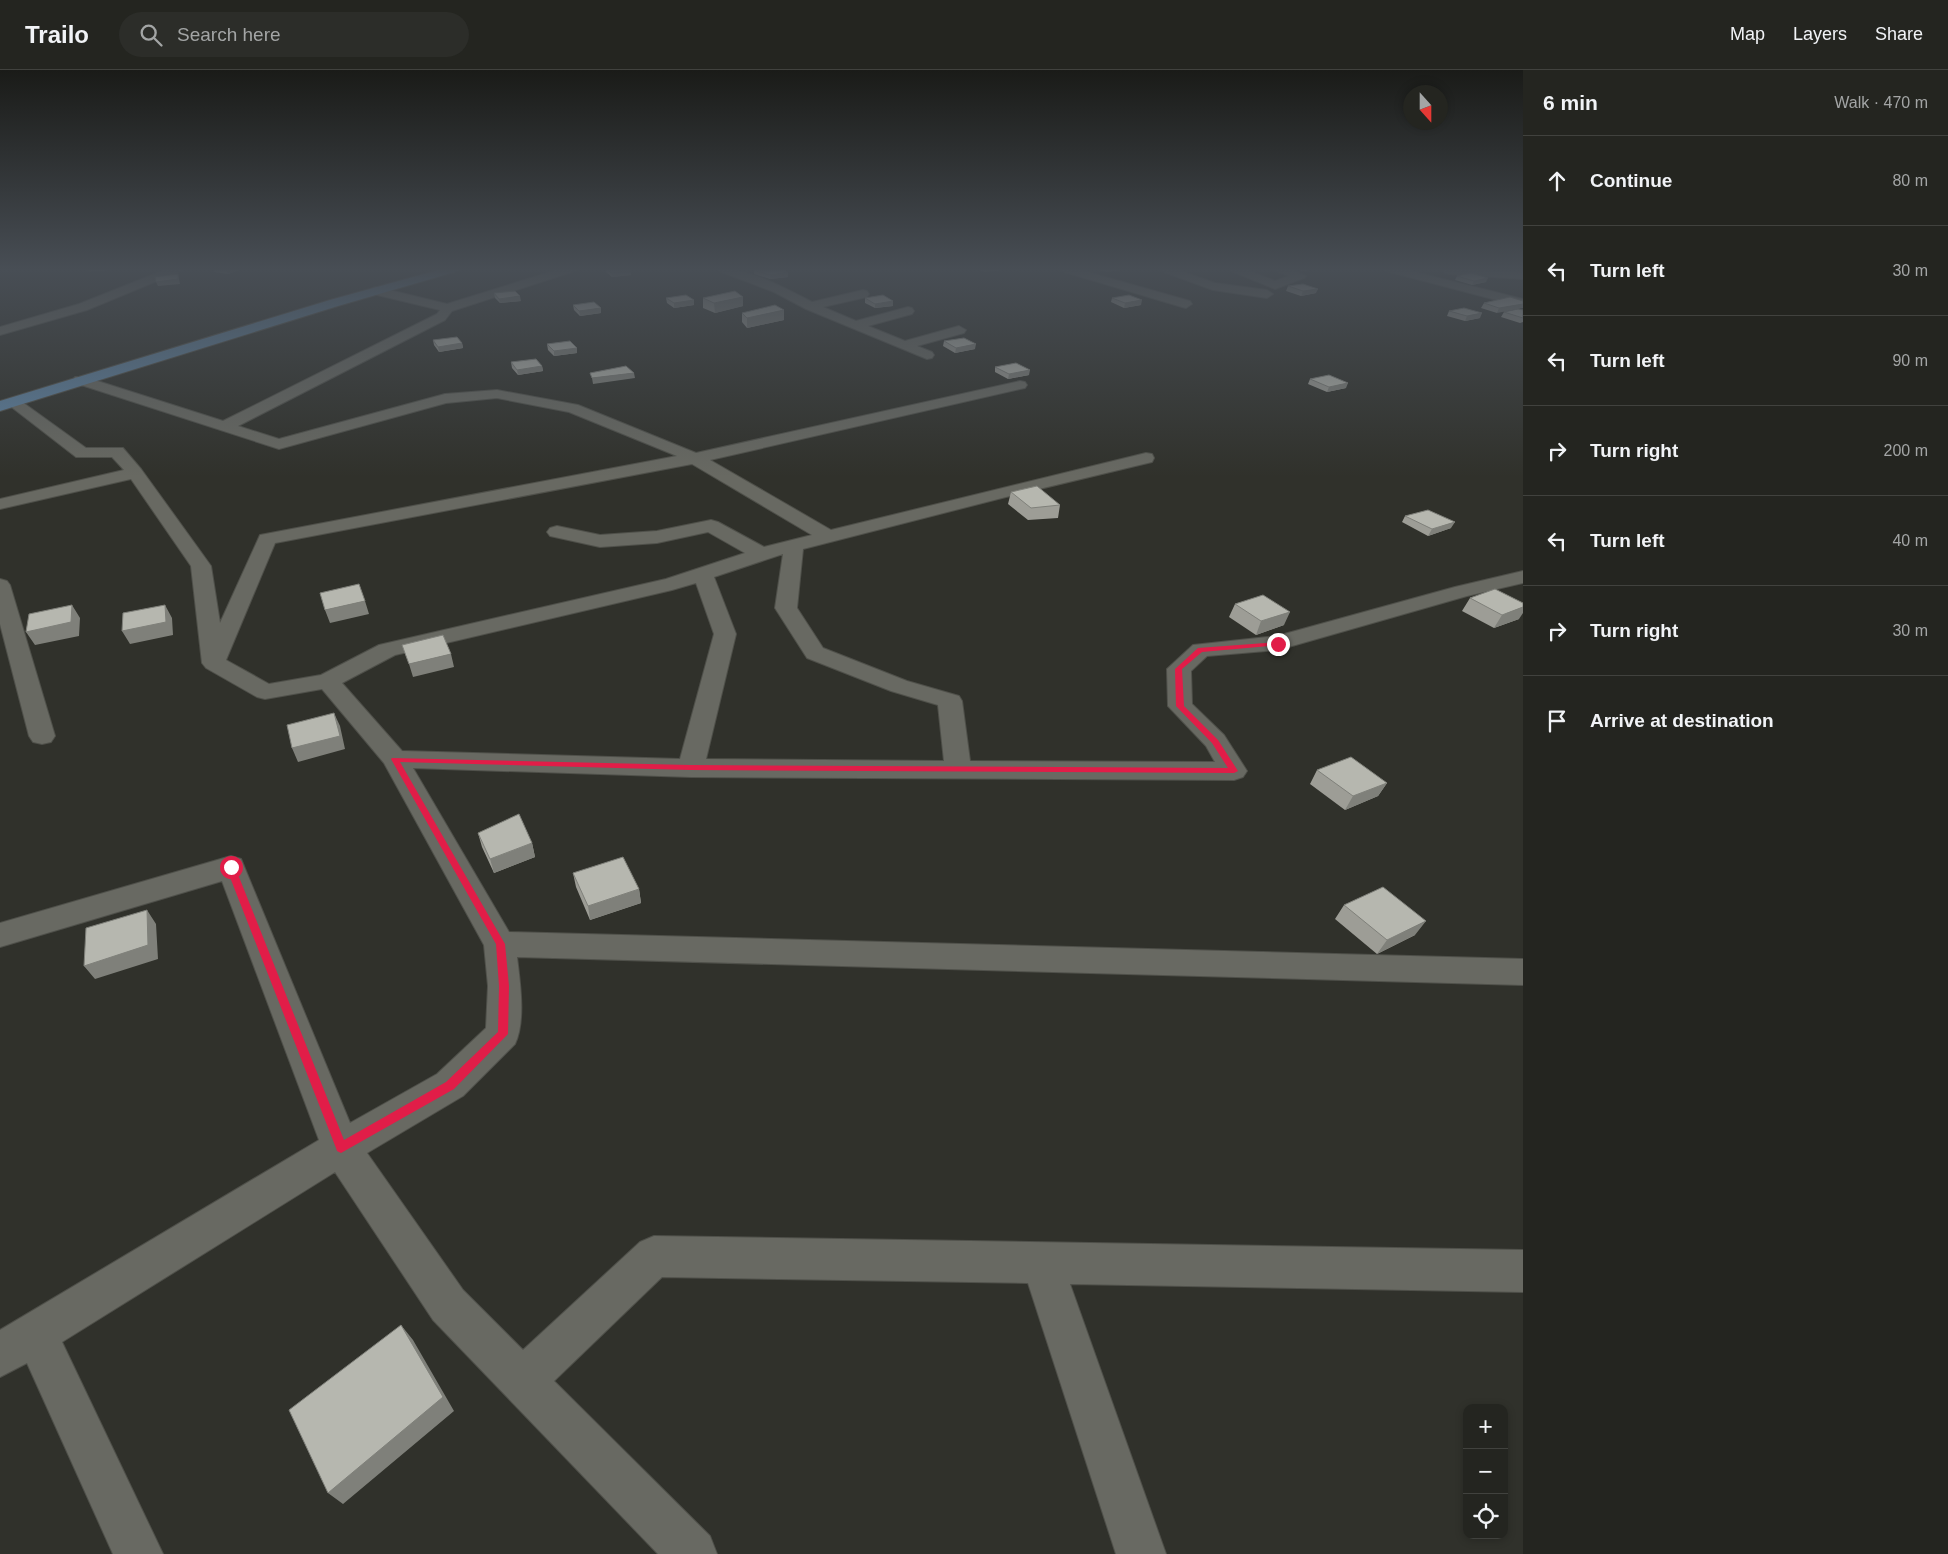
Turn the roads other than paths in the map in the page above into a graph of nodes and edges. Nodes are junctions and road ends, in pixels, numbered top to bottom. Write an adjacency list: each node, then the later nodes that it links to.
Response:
1 (219, 338): 7 (main road)
2 (400, 338): 10 (street)
3 (889, 338): 5 (street)
4 (929, 338): 5 (street)
5 (905, 345): 6 (street)
6 (927, 355)
7 (80, 380): 9 (main road); 10 (street)
8 (1020, 385): 11 (street)
9 (6, 404): 13 (street)
10 (225, 426): 11 (street)
11 (695, 458): 16 (street); 22 (street)
12 (1146, 458): 16 (street)
13 (135, 473): 14 (street); 22 (street)
14 (0, 504)
15 (557, 532): 18 (street)
16 (829, 537): 17 (street)
17 (794, 546): 18 (street); 27 (street)
18 (761, 554): 19 (street)
19 (703, 574): 23 (street); 26 (street)
20 (1523, 577): 27 (street)
21 (0, 585): 24 (street)
22 (214, 663): 23 (street)
23 (328, 681): 25 (street)
24 (42, 736)
25 (395, 759): 26 (street); 29 (street)
26 (690, 768): 27 (street)
27 (958, 769)
28 (0, 935): 31 (street)
29 (500, 944): 30 (street); 31 (street)
30 (1523, 972)
31 (341, 1148): 34 (street); 35 (street)
32 (1042, 1263): 33 (street); 35 (street); 38 (street)
33 (1523, 1270)
34 (18, 1345): 36 (street)
35 (523, 1381): 37 (street)
36 (138, 1554)
37 (692, 1554)
38 (1141, 1554)

